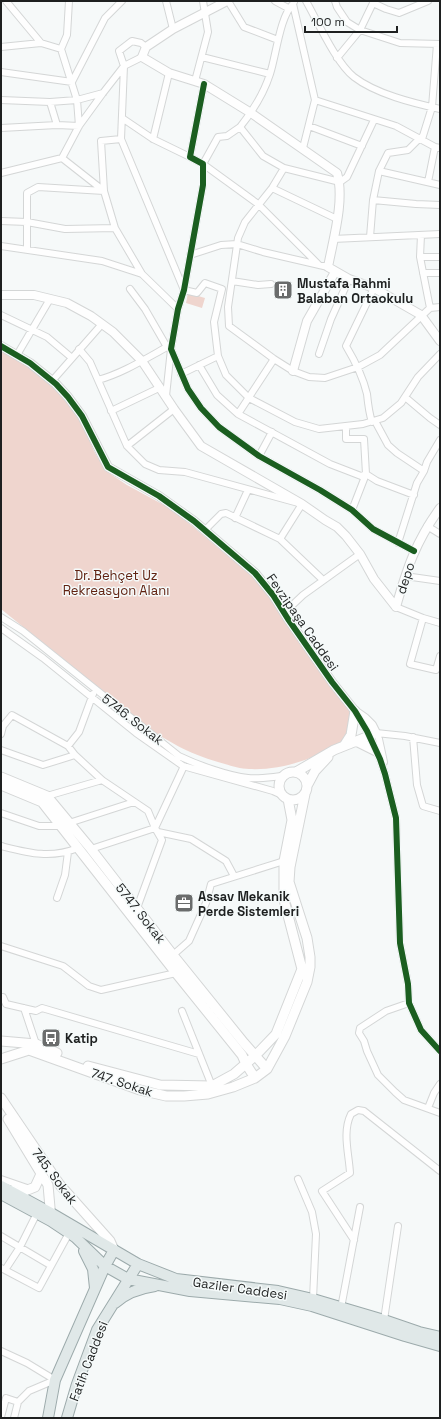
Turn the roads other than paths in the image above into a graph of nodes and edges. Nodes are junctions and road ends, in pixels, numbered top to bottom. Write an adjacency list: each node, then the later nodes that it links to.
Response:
1 (6, 1): 17 (street)
2 (69, 1): 21 (street)
3 (122, 1): 30 (street)
4 (166, 1): 14 (street)
5 (203, 1): 13 (street)
6 (227, 1): 13 (street); 16 (street)
7 (275, 1): 12 (street)
8 (306, 1): 24 (street)
9 (335, 1): 15 (street)
10 (428, 1): 11 (street)
11 (373, 2): 15 (street)
12 (292, 4): 16 (street); 35 (street)
13 (205, 12): 14 (street); 23 (street)
14 (173, 29): 20 (street)
15 (360, 30): 18 (street); 24 (street)
16 (278, 40): 28 (street)
17 (41, 43): 19 (street); 21 (street)
18 (438, 44): 37 (street)
19 (1, 47)
20 (146, 47): 22 (street); 25 (street)
21 (61, 49): 30 (street)
22 (142, 57): 25 (street); 27 (street)
23 (202, 57): 28 (street); 29 (street)
24 (337, 58): 37 (street)
25 (124, 66): 32 (street); 40 (street)
26 (1, 72): 30 (street)
27 (169, 73): 29 (street); 48 (street)
28 (270, 74): 39 (street)
29 (195, 81): 31 (street)
30 (72, 82): 34 (street)
31 (204, 84): 39 (street); 53 (street)
32 (104, 92): 34 (street); 43 (street)
33 (1, 100): 36 (street)
34 (77, 100): 36 (street); 43 (street)
35 (315, 100): 41 (street); 44 (street)
36 (50, 102): 42 (street)
37 (432, 107): 38 (street); 49 (street)
38 (440, 109)
39 (251, 113): 45 (street); 52 (street)
40 (122, 118): 47 (street); 48 (street)
41 (374, 120): 49 (street); 50 (street)
42 (57, 125): 43 (street); 46 (street)
43 (80, 126): 54 (street)
44 (309, 126): 50 (street); 52 (street)
45 (240, 127): 55 (street); 56 (street)
46 (1, 128)
47 (121, 139): 63 (street); 91 (street)
48 (154, 139): 53 (street)
49 (421, 139): 51 (street); 57 (street)
50 (362, 146): 59 (street)
51 (438, 147): 60 (street)
52 (303, 148): 59 (street)
53 (190, 157): 55 (street)
54 (62, 158): 58 (street); 63 (street)
55 (203, 164): 65 (street); 78 (street)
56 (284, 168): 59 (street); 62 (street)
57 (379, 171): 60 (street); 64 (street)
58 (1, 174)
59 (340, 182): 67 (street)
60 (428, 182): 61 (street)
61 (440, 185)
62 (272, 188): 65 (street); 67 (street)
63 (104, 191): 69 (street); 70 (street)
64 (372, 200): 66 (street); 73 (street)
65 (258, 204): 75 (street); 81 (street)
66 (440, 205)
67 (337, 219): 74 (street)
68 (1, 221): 69 (street)
69 (27, 222): 70 (street); 77 (street)
70 (115, 228): 85 (street)
71 (440, 234): 72 (street)
72 (421, 235): 73 (street); 79 (street)
73 (370, 237): 74 (street)
74 (333, 239): 82 (street)
75 (237, 244): 78 (street); 81 (street); 87 (street)
76 (1, 246): 77 (street)
77 (27, 249): 85 (street)
78 (190, 255): 91 (street)
79 (420, 257): 80 (street); 83 (street)
80 (440, 257)
81 (319, 265): 82 (street)
82 (331, 269): 86 (street); 114 (street)
83 (423, 273): 84 (street); 95 (street)
84 (440, 273)
85 (142, 274): 96 (street)
86 (349, 279): 89 (street); 105 (street)
87 (232, 281): 88 (street); 110 (street)
88 (271, 284)
89 (374, 288): 98 (street); 113 (street)
90 (130, 289): 103 (street)
91 (184, 290): 96 (street); 108 (street)
92 (1, 295): 93 (street)
93 (50, 299): 99 (street); 100 (street)
94 (440, 307): 95 (street)
95 (430, 308): 98 (street)
96 (178, 309): 103 (street)
97 (1, 315): 100 (street)
98 (421, 315): 101 (street); 113 (street)
99 (102, 324): 104 (street); 111 (street)
100 (31, 330): 107 (street); 109 (street)
101 (440, 340)
102 (1, 346): 107 (street, Fevzipaşa Caddesi)
103 (169, 348): 111 (street); 115 (street); 119 (street)
104 (79, 349): 109 (street); 116 (street)
105 (319, 354)
106 (440, 354): 120 (street)
107 (17, 355): 117 (street, Fevzipaşa Caddesi)
108 (218, 356): 112 (street); 121 (street)
109 (72, 358): 117 (street)
110 (274, 359): 114 (street); 121 (street)
111 (142, 361): 116 (street); 118 (street)
112 (199, 365): 115 (street); 124 (street)
113 (358, 368): 114 (street); 125 (street)
114 (293, 371)
115 (181, 374): 131 (street)
116 (98, 380): 123 (street)
117 (52, 381): 141 (street, Fevzipaşa Caddesi)
118 (159, 388): 119 (street); 123 (street)
119 (166, 396): 122 (street)
120 (405, 397): 125 (street); 126 (street)
121 (249, 398): 124 (street); 127 (street)
122 (174, 409): 130 (street); 136 (street)
123 (111, 411): 130 (street)
124 (238, 414): 128 (street)
125 (373, 421): 127 (street); 132 (street)
126 (440, 424)
127 (346, 426): 133 (street)
128 (272, 432): 131 (street); 133 (street)
129 (440, 440): 132 (street)
130 (127, 446): 134 (street)
131 (259, 456): 138 (street)
132 (424, 471): 135 (street)
133 (366, 474): 135 (street); 138 (street)
134 (248, 490): 136 (street); 139 (street)
135 (414, 495): 144 (street)
136 (302, 504): 143 (street); 146 (street)
137 (440, 508): 140 (street, depo)
138 (352, 510): 144 (street)
139 (235, 518): 141 (street); 143 (street)
140 (427, 526): 142 (street); 145 (street, depo)
141 (205, 530): 151 (street, Fevzipaşa Caddesi)
142 (440, 534)
143 (280, 539): 148 (street)
144 (398, 543): 145 (street)
145 (414, 551): 147 (street, depo)
146 (360, 554): 148 (street); 150 (street)
147 (405, 576): 149 (street); 150 (street, depo)
148 (323, 580): 151 (street)
149 (440, 581)
150 (396, 608): 153 (street)
151 (284, 613): 159 (street, Fevzipaşa Caddesi)
152 (1, 617): 157 (street, 5746. Sokak)
153 (424, 618): 154 (street); 156 (street)
154 (440, 623)
155 (1, 628): 158 (street, 5746. Sokak)
156 (440, 656)
157 (96, 690): 158 (street); 174 (street, 5746. Sokak)
158 (92, 697): 165 (street); 171 (street, 5746. Sokak)
159 (356, 710): 161 (street, Fevzipaşa Caddesi); 166 (main road)
160 (1, 734): 165 (street)
161 (373, 734): 162 (street); 163 (main road); 169 (street); 173 (street)
162 (413, 737): 164 (street); 182 (street)
163 (356, 741): 166 (main road); 169 (main road)
164 (440, 743)
165 (68, 746): 170 (street)
166 (344, 746): 168 (main road)
167 (1, 750): 170 (street)
168 (334, 750): 172 (main road); 178 (main road)
169 (376, 751): 173 (street)
170 (75, 755): 176 (street)
171 (184, 766): 180 (street, 5746. Sokak); 185 (street)
172 (296, 772): 174 (main road); 178 (main road)
173 (385, 774): 198 (street)
174 (283, 776): 180 (main road)
175 (1, 777): 179 (main road, 5747. Sokak)
176 (102, 780): 179 (street); 181 (street)
177 (1, 785): 184 (main road, 5747. Sokak)
178 (306, 790): 180 (main road); 208 (main road)
179 (47, 796): 184 (main road, 5747. Sokak)
180 (285, 797): 190 (main road, 747. Sokak)
181 (134, 802): 184 (street); 185 (street)
182 (440, 811)
183 (1, 813): 184 (street)
184 (65, 824): 187 (main road, 5747. Sokak); 188 (main road, 5747. Sokak)
185 (157, 830): 188 (street); 191 (street); 193 (street)
186 (1, 846): 189 (street)
187 (78, 848): 189 (street); 196 (main road, 5747. Sokak)
188 (91, 849): 193 (main road, 5747. Sokak)
189 (68, 852): 192 (street)
190 (284, 861): 191 (street); 205 (main road, 747. Sokak)
191 (234, 876): 195 (street)
192 (57, 898)
193 (137, 908): 195 (main road, 5747. Sokak)
194 (1, 946): 196 (street)
195 (173, 955): 205 (main road, 5747. Sokak)
196 (176, 973): 207 (main road, 5747. Sokak)
197 (1, 997): 199 (street)
198 (409, 1003): 203 (street); 214 (street)
199 (24, 1008): 202 (street); 204 (street)
200 (182, 1011): 204 (street)
201 (1, 1041): 202 (main road, 747. Sokak)
202 (36, 1044): 211 (main road, 747. Sokak)
203 (440, 1051)
204 (200, 1054): 211 (street)
205 (256, 1056): 207 (main road, 747. Sokak); 208 (main road, 5747. Sokak)
206 (1, 1059): 209 (main road, 747. Sokak)
207 (246, 1064): 209 (main road, 5747. Sokak); 211 (main road, 747. Sokak)
208 (267, 1069): 209 (main road, 747. Sokak)
209 (255, 1078)
210 (440, 1084): 214 (street)
211 (212, 1086)
212 (1, 1098): 228 (main road, 745. Sokak)
213 (1, 1108): 217 (main road, 745. Sokak)
214 (428, 1108): 215 (street)
215 (440, 1113)
216 (440, 1171): 226 (street)
217 (41, 1174): 219 (main road); 222 (main road, 745. Sokak)
218 (298, 1179): 236 (street)
219 (2, 1187): 221 (main road); 222 (main road)
220 (360, 1207): 226 (street)
221 (37, 1214): 222 (main road); 227 (street)
222 (51, 1217): 224 (main road); 228 (main road, Gaziler Caddesi)
223 (398, 1226): 239 (street)
224 (72, 1235): 230 (street); 231 (main road, Gaziler Caddesi); 235 (main road)
225 (1, 1236): 227 (street)
226 (354, 1240): 238 (street)
227 (20, 1247): 230 (street); 232 (street)
228 (114, 1250): 229 (main road, Gaziler Caddesi); 231 (main road)
229 (138, 1264): 233 (main road, Fatih Caddesi); 236 (main road, Gaziler Caddesi)
230 (50, 1265): 232 (street)
231 (105, 1266): 233 (main road, Gaziler Caddesi); 235 (main road)
232 (3, 1269)
233 (128, 1279): 234 (main road, Gaziler Caddesi); 237 (main road, Fatih Caddesi)
234 (163, 1285): 237 (main road); 241 (main road, Gaziler Caddesi)
235 (95, 1292): 243 (main road)
236 (313, 1299): 238 (main road, Gaziler Caddesi)
237 (109, 1308): 248 (main road, Fatih Caddesi)
238 (341, 1308): 239 (main road, Gaziler Caddesi)
239 (384, 1320): 240 (main road, Gaziler Caddesi)
240 (440, 1337)
241 (440, 1346)
242 (1, 1351): 243 (street)
243 (55, 1380): 244 (street); 247 (main road)
244 (18, 1402): 245 (street); 246 (street)
245 (1, 1417)
246 (14, 1418)
247 (48, 1418)
248 (67, 1418)

